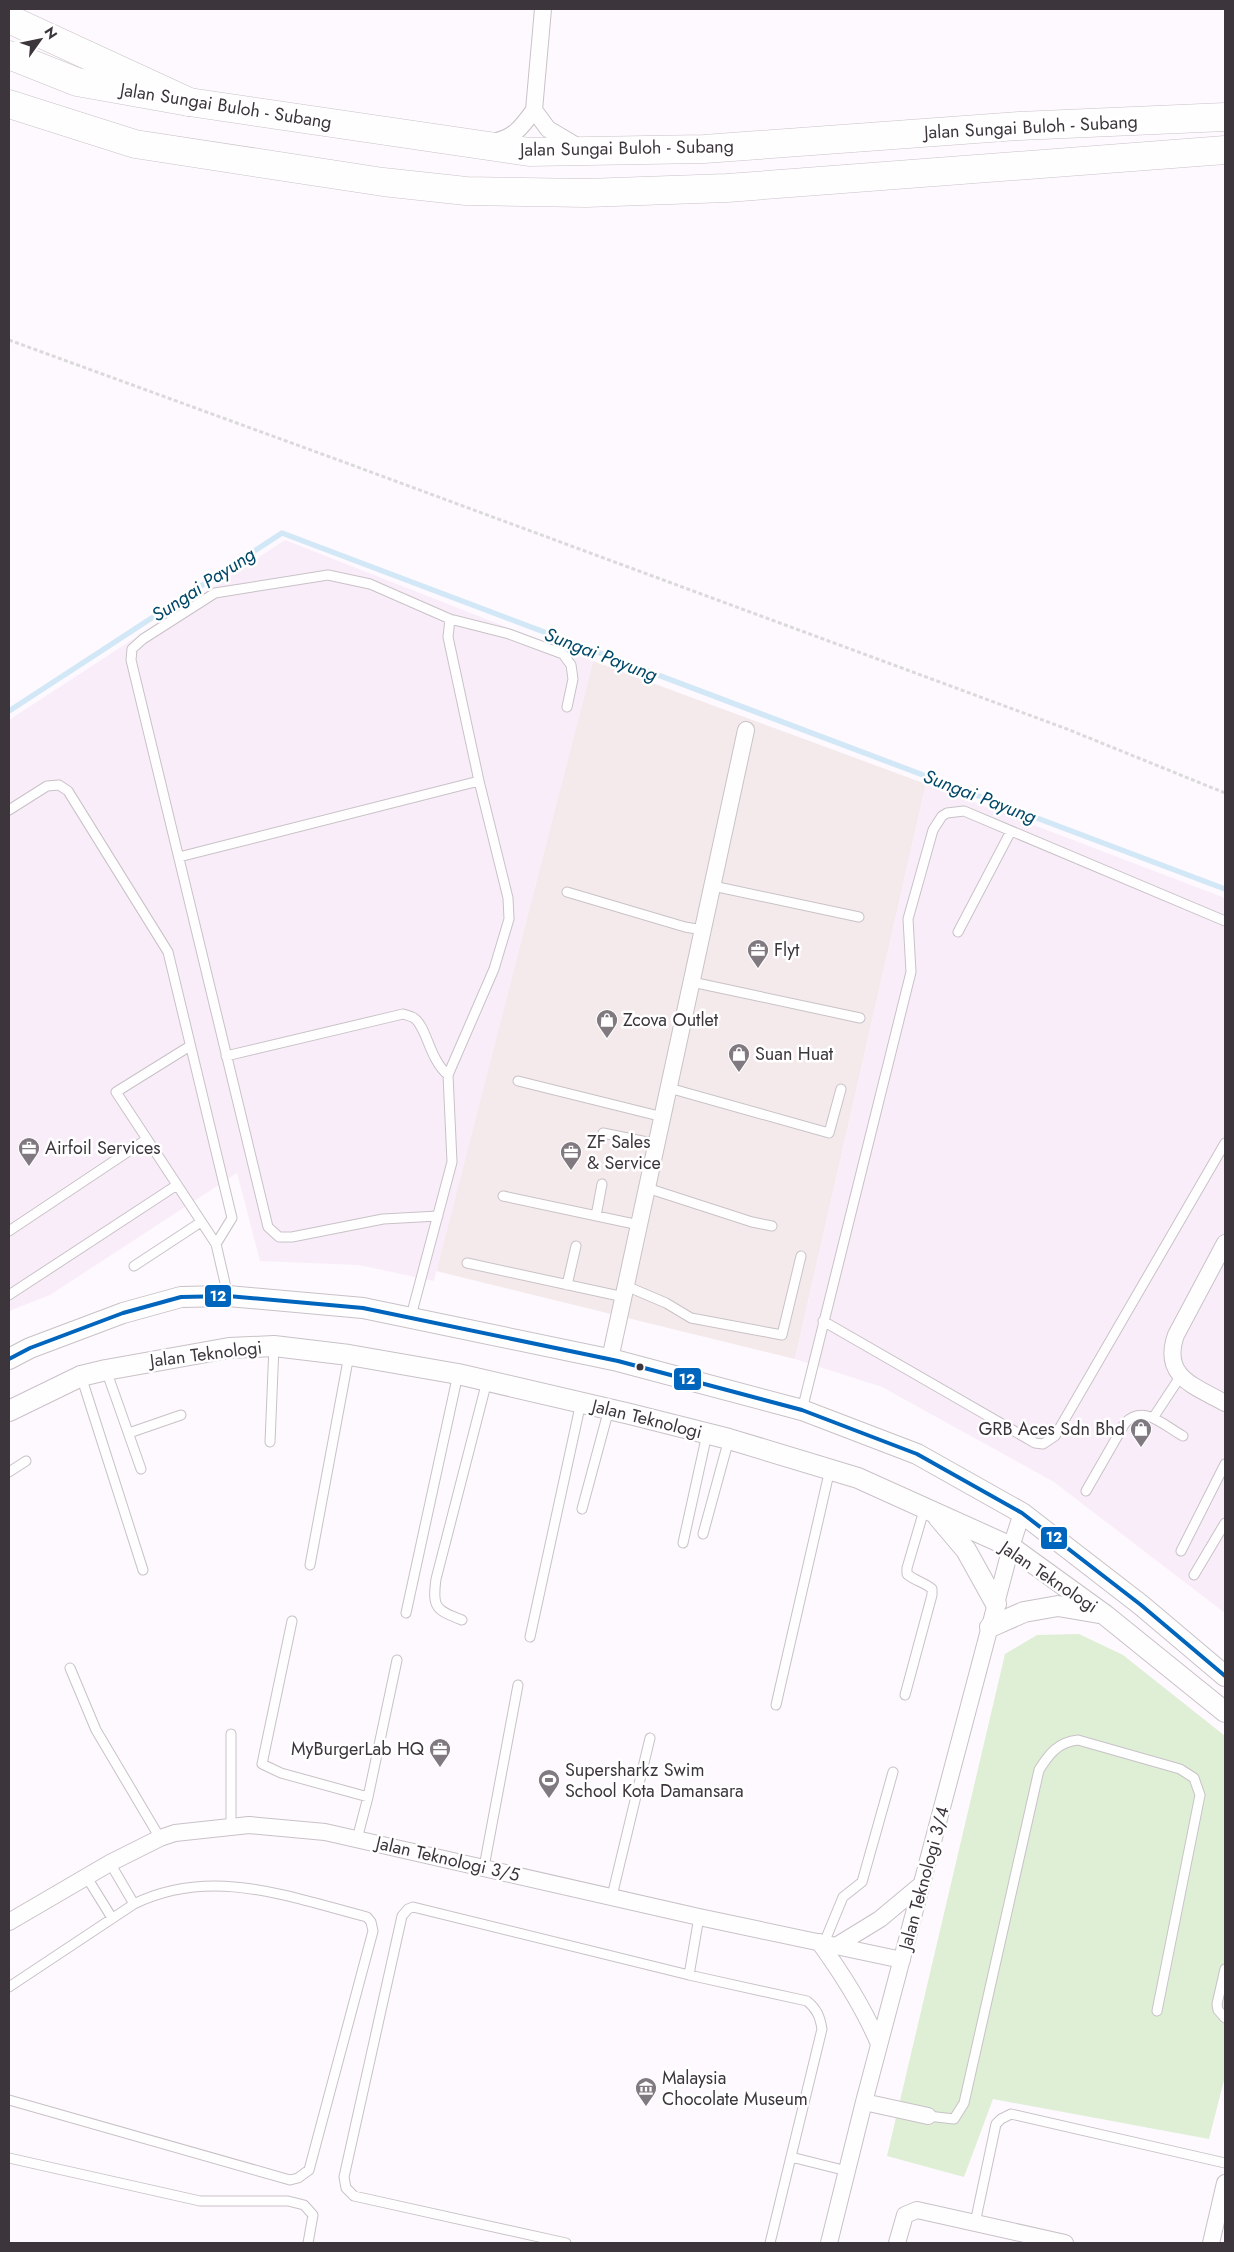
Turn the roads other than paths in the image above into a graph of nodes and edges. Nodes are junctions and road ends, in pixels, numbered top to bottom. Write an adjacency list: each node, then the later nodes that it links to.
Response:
1 (543, 9): 6 (street)
2 (9, 19): 4 (highway)
3 (9, 55): 4 (highway, Jalan Sungai Buloh - Subang)
4 (189, 102): 8 (highway, Jalan Sungai Buloh - Subang)
5 (9, 104): 9 (highway, Jalan Sungai Buloh - Subang)
6 (534, 110): 8 (street); 10 (street)
7 (1225, 117): 10 (highway, Jalan Sungai Buloh - Subang)
8 (475, 144): 10 (highway, Jalan Sungai Buloh - Subang)
9 (1225, 150)
10 (586, 151)
11 (450, 619): 12 (lane); 14 (lane); 17 (lane)
12 (567, 707)
13 (746, 730): 18 (street)
14 (479, 781): 17 (lane); 28 (lane)
15 (9, 810): 26 (lane)
16 (1011, 831): 21 (lane); 23 (lane); 58 (lane)
17 (179, 857): 27 (lane)
18 (712, 886): 20 (lane); 22 (street)
19 (567, 892): 22 (lane)
20 (859, 918)
21 (1225, 921)
22 (703, 930): 24 (street)
23 (958, 932)
24 (692, 982): 25 (lane); 30 (street)
25 (860, 1018)
26 (190, 1046): 34 (lane); 48 (lane)
27 (226, 1056): 28 (lane); 41 (lane)
28 (448, 1075): 41 (lane)
29 (518, 1081): 32 (lane)
30 (669, 1088): 31 (lane); 32 (street)
31 (841, 1089)
32 (663, 1116): 36 (street)
33 (603, 1133): 36 (lane)
34 (147, 1139): 38 (lane); 46 (lane)
35 (1225, 1143): 58 (lane)
36 (657, 1144): 39 (street)
37 (602, 1184): 42 (lane)
38 (177, 1185): 43 (lane); 55 (lane)
39 (647, 1188): 44 (street); 45 (lane)
40 (503, 1196): 42 (lane)
41 (438, 1216): 57 (lane)
42 (596, 1216): 44 (lane)
43 (201, 1222): 48 (lane); 52 (lane)
44 (639, 1224): 54 (street)
45 (772, 1226)
46 (9, 1231)
47 (1225, 1243): 66 (street)
48 (216, 1244): 56 (lane)
49 (576, 1246): 53 (lane)
50 (802, 1256): 54 (lane)
51 (467, 1263): 53 (lane)
52 (134, 1266)
53 (567, 1285): 54 (lane)
54 (625, 1291): 62 (street)
55 (9, 1295)
56 (228, 1296): 57 (street, Jalan Teknologi); 61 (street, Jalan Teknologi)
57 (411, 1316): 62 (street, Jalan Teknologi)
58 (823, 1322): 71 (lane)
59 (274, 1346): 60 (street, Jalan Teknologi); 63 (street, Jalan Teknologi); 79 (lane)
60 (349, 1355): 64 (street, Jalan Teknologi); 94 (lane)
61 (9, 1359)
62 (610, 1359): 71 (street, Jalan Teknologi)
63 (106, 1370): 65 (street, Jalan Teknologi); 75 (lane)
64 (458, 1374): 67 (street, Jalan Teknologi); 98 (lane)
65 (81, 1376): 72 (street, Jalan Teknologi); 95 (lane)
66 (1180, 1377): 69 (street); 74 (lane)
67 (488, 1380): 68 (street, Jalan Teknologi); 100 (lane)
68 (581, 1402): 70 (street, Jalan Teknologi); 103 (lane)
69 (1225, 1403)
70 (609, 1409): 76 (street, Jalan Teknologi); 87 (lane)
71 (802, 1410): 88 (street, Jalan Teknologi)
72 (9, 1411)
73 (181, 1415): 75 (lane)
74 (1153, 1418): 77 (lane); 85 (lane)
75 (129, 1433): 82 (lane)
76 (707, 1434): 78 (street, Jalan Teknologi); 91 (lane)
77 (1183, 1436)
78 (729, 1439): 83 (street, Jalan Teknologi); 90 (lane)
79 (270, 1442)
80 (26, 1461): 84 (lane)
81 (1225, 1464): 93 (lane)
82 (141, 1469)
83 (830, 1469): 86 (street, Jalan Teknologi); 109 (lane)
84 (9, 1472)
85 (1086, 1491)
86 (929, 1508): 92 (street, Jalan Teknologi); 97 (street); 108 (lane)
87 (582, 1509)
88 (1022, 1513): 92 (street, Jalan Teknologi 3/4); 106 (street, Jalan Teknologi)
89 (1225, 1523): 96 (lane)
90 (703, 1534)
91 (683, 1543)
92 (1010, 1548): 97 (street, Jalan Teknologi 3/4); 99 (street, Jalan Teknologi)
93 (1181, 1551)
94 (310, 1565)
95 (143, 1570)
96 (1194, 1575)
97 (996, 1604): 102 (street, Jalan Teknologi 3/4)
98 (406, 1613)
99 (1106, 1615): 102 (street); 110 (street, Jalan Teknologi)
100 (462, 1620)
101 (292, 1621): 114 (lane)
102 (990, 1627): 121 (street, Jalan Teknologi 3/4)
103 (530, 1637)
104 (397, 1660): 114 (lane)
105 (70, 1668): 116 (lane)
106 (1225, 1676)
107 (518, 1685): 119 (lane)
108 (905, 1695)
109 (776, 1705)
110 (1225, 1712)
111 (231, 1734): 115 (lane)
112 (650, 1738): 122 (lane)
113 (893, 1772): 127 (lane)
114 (368, 1797): 117 (lane)
115 (231, 1827): 116 (street, Jalan Teknologi 3/5); 117 (street, Jalan Teknologi 3/5)
116 (160, 1838): 118 (street, Jalan Teknologi 3/5)
117 (357, 1839): 119 (street, Jalan Teknologi 3/5)
118 (110, 1863): 120 (street, Jalan Teknologi 3/5); 123 (lane)
119 (484, 1866): 122 (street, Jalan Teknologi 3/5)
120 (86, 1876): 125 (lane); 126 (street, Jalan Teknologi 3/5)
121 (922, 1884): 127 (street); 128 (street, Jalan Teknologi 3/4)
122 (612, 1896): 124 (street, Jalan Teknologi 3/5)
123 (134, 1904): 125 (lane); 135 (lane)
124 (699, 1917): 127 (street, Jalan Teknologi 3/5); 130 (lane)
125 (112, 1918): 131 (lane)
126 (9, 1922)
127 (827, 1944): 128 (street, Jalan Teknologi 3/5); 134 (street)
128 (902, 1960): 134 (street, Jalan Teknologi 3/4)
129 (1225, 1969): 133 (lane)
130 (689, 1975): 138 (lane); 145 (lane)
131 (9, 1987)
132 (1158, 2011): 137 (lane)
133 (1225, 2018)
134 (880, 2044): 136 (street, Jalan Teknologi 3/4)
135 (9, 2100)
136 (864, 2102): 137 (street); 141 (street, Jalan Teknologi 3/4)
137 (928, 2116)
138 (791, 2157): 141 (lane); 146 (lane)
139 (9, 2158): 144 (lane)
140 (1225, 2163): 143 (lane)
141 (847, 2171): 147 (street, Jalan Teknologi 3/4)
142 (1225, 2183): 150 (street)
143 (975, 2223): 148 (street); 149 (street)
144 (308, 2243)
145 (566, 2243)
146 (770, 2243)
147 (829, 2243)
148 (897, 2243)
149 (1065, 2243)
150 (1211, 2243)

